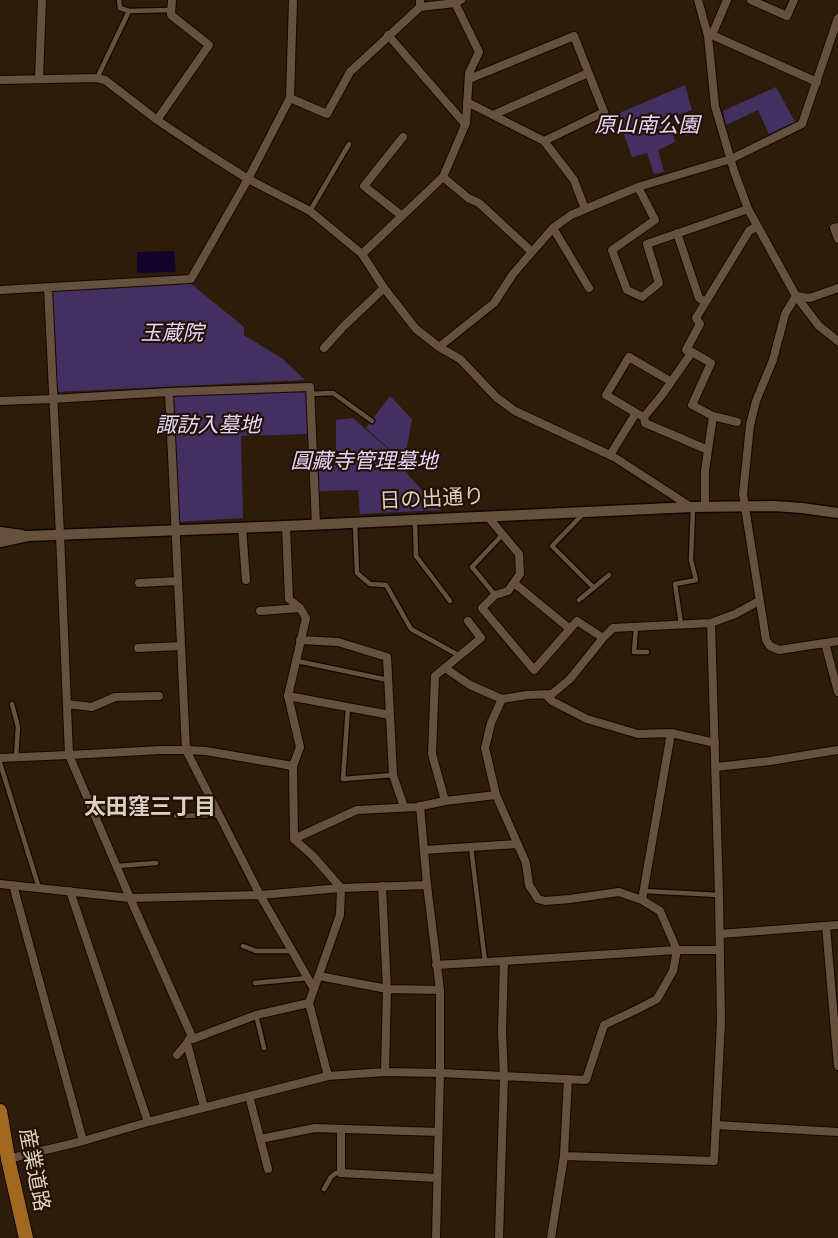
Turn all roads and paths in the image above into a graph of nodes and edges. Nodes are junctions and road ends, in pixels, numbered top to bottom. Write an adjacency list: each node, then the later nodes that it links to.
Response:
1 (42, 0): 18 (street)
2 (119, 0): 12 (lane)
3 (172, 0): 11 (street)
4 (293, 0): 22 (street)
5 (698, 0): 15 (street)
6 (727, 0): 15 (street)
7 (751, 0): 8 (street)
8 (794, 0)
9 (458, 1): 10 (street); 19 (street)
10 (420, 3): 14 (street)
11 (171, 10): 12 (lane); 25 (street)
12 (129, 11): 17 (lane)
13 (838, 18): 21 (street)
14 (388, 35): 22 (street); 26 (street)
15 (710, 35): 21 (street); 30 (street)
16 (588, 73): 19 (street); 24 (street); 28 (street)
17 (97, 78): 18 (street); 25 (street)
18 (39, 79): 20 (street)
19 (469, 79): 23 (street)
20 (0, 80)
21 (817, 82): 30 (street)
22 (290, 98): 32 (street)
23 (467, 102): 24 (street); 26 (street)
24 (493, 116): 28 (street)
25 (157, 120): 32 (street)
26 (465, 124): 31 (street)
27 (403, 136): 37 (street)
28 (544, 141): 34 (street)
29 (349, 144): 36 (lane)
30 (731, 159): 33 (street); 35 (street)
31 (443, 177): 37 (street); 43 (street)
32 (248, 179): 36 (street); 45 (street)
33 (638, 187): 34 (street); 41 (street)
34 (585, 208): 40 (street)
35 (748, 209): 38 (street); 41 (street)
36 (310, 211): 44 (street)
37 (402, 216): 44 (street)
38 (757, 226): 50 (street); 51 (street)
39 (838, 227): 42 (street)
40 (553, 228): 43 (street); 47 (street)
41 (677, 233): 51 (street)
42 (838, 239)
43 (532, 252): 53 (street)
44 (362, 254): 46 (street)
45 (48, 288): 49 (street); 59 (street)
46 (384, 288): 53 (street); 54 (street)
47 (589, 288)
48 (838, 288): 50 (street)
49 (0, 290)
50 (796, 296): 52 (street); 67 (street)
51 (705, 302): 55 (street)
52 (838, 341)
53 (439, 347): 66 (street)
54 (324, 348)
55 (690, 354): 56 (street); 62 (street)
56 (670, 381): 61 (street); 61 (street)
57 (170, 392): 58 (street); 59 (street); 78 (street)
58 (310, 394): 63 (lane); 75 (street)
59 (52, 399): 60 (street); 81 (street)
60 (0, 400)
61 (640, 415): 65 (street); 66 (street)
62 (713, 416): 64 (street); 65 (street)
63 (372, 421)
64 (736, 422)
65 (708, 450): 69 (street)
66 (610, 455): 68 (street)
67 (744, 506): 69 (street, 日の出通り); 71 (street, 日の出通り); 92 (street)
68 (692, 507): 69 (street, 日の出通り); 70 (street, 日の出通り); 98 (lane)
69 (705, 507)
70 (584, 512): 72 (street, 日の出通り); 89 (lane)
71 (838, 513)
72 (488, 517): 73 (street, 日の出通り); 80 (street)
73 (415, 520): 74 (street, 日の出通り); 93 (lane)
74 (355, 523): 75 (street, 日の出通り); 108 (lane)
75 (316, 525): 76 (street, 日の出通り)
76 (286, 526): 77 (street, 日の出通り); 94 (street)
77 (242, 528): 78 (street, 日の出通り); 85 (street)
78 (175, 531): 81 (street, 日の出通り); 86 (street)
79 (0, 532): 82 (street, 日の出通り)
80 (503, 534): 88 (street); 90 (lane)
81 (60, 535): 82 (street, 日の出通り); 118 (street)
82 (28, 536): 83 (street, 日の出通り)
83 (0, 542)
84 (609, 575): 89 (lane)
85 (246, 580)
86 (178, 581): 87 (street); 105 (street)
87 (139, 583)
88 (514, 583): 90 (street); 100 (street)
89 (594, 588): 91 (lane)
90 (495, 595): 100 (street)
91 (579, 600)
92 (759, 601): 97 (street); 104 (street)
93 (450, 602)
94 (300, 608): 95 (street); 102 (street)
95 (260, 611)
96 (468, 621): 108 (street)
97 (711, 622): 98 (street); 122 (street)
98 (681, 624): 99 (street)
99 (636, 627): 101 (street); 107 (lane)
100 (570, 629): 101 (street)
101 (603, 638): 113 (street)
102 (300, 640): 109 (street); 111 (street)
103 (838, 641): 104 (street)
104 (825, 643): 112 (street)
105 (181, 646): 106 (street); 123 (street)
106 (138, 648)
107 (647, 652)
108 (460, 656): 110 (street)
109 (296, 660): 111 (lane); 115 (street)
110 (445, 668): 116 (street); 133 (street)
111 (388, 680): 120 (street)
112 (838, 692)
113 (546, 695): 116 (street); 121 (street)
114 (159, 696): 118 (street)
115 (288, 696): 119 (street); 129 (street)
116 (502, 699): 132 (street)
117 (12, 704): 126 (lane)
118 (67, 704): 125 (street)
119 (348, 707): 120 (street); 131 (lane)
120 (390, 715): 131 (street)
121 (671, 733): 122 (street); 153 (street)
122 (715, 743): 130 (street)
123 (186, 750): 125 (street); 129 (street); 138 (street)
124 (838, 750): 130 (street)
125 (69, 755): 126 (street); 136 (street)
126 (16, 757): 127 (street)
127 (0, 758)
128 (0, 763): 150 (lane)
129 (293, 766): 140 (street)
130 (716, 767): 155 (street)
131 (393, 775): 137 (street)
132 (495, 795): 133 (street); 141 (street)
133 (445, 801): 135 (street)
134 (136, 805): 136 (street)
135 (420, 806): 137 (street); 143 (street)
136 (91, 807): 145 (street)
137 (404, 807): 140 (street)
138 (219, 815): 139 (lane); 154 (street)
139 (176, 816)
140 (294, 839): 151 (street)
141 (517, 844): 142 (street); 157 (street)
142 (471, 847): 143 (street); 165 (lane)
143 (424, 850): 148 (street)
144 (156, 863): 145 (lane)
145 (116, 866): 156 (street)
146 (0, 884): 147 (street)
147 (13, 885): 150 (street); 195 (street)
148 (427, 885): 149 (street); 167 (street)
149 (382, 886): 151 (street); 172 (street)
150 (39, 888): 152 (street)
151 (341, 888): 154 (street); 168 (street)
152 (70, 891): 156 (street); 189 (street)
153 (644, 891): 155 (lane); 157 (street)
154 (261, 895): 156 (street); 164 (street)
155 (719, 895): 160 (street)
156 (130, 898): 177 (street)
157 (642, 900): 162 (street)
158 (838, 925): 159 (street)
159 (826, 926): 160 (street); 176 (street)
160 (720, 934): 163 (street)
161 (243, 946): 164 (lane)
162 (676, 950): 163 (street); 166 (street); 185 (street)
163 (720, 950): 190 (street)
164 (292, 951): 169 (street)
165 (485, 962): 166 (street); 167 (street)
166 (504, 962): 184 (street)
167 (436, 965): 173 (street)
168 (319, 976): 171 (street); 172 (street)
169 (308, 978): 170 (lane); 171 (street)
170 (255, 983)
171 (314, 989): 174 (street)
172 (387, 989): 173 (street); 181 (street)
173 (440, 990): 182 (street)
174 (309, 1003): 175 (street); 183 (street)
175 (256, 1015): 177 (street); 178 (lane)
176 (836, 1025): 180 (street)
177 (189, 1039): 179 (street); 187 (street)
178 (264, 1048)
179 (177, 1055)
180 (838, 1066)
181 (385, 1072): 182 (street); 183 (street)
182 (440, 1073): 184 (street); 192 (street)
183 (328, 1076): 186 (street)
184 (504, 1077): 185 (street); 204 (street)
185 (568, 1079): 196 (street)
186 (249, 1096): 187 (street); 194 (street)
187 (204, 1107): 189 (street)
188 (0, 1111): 197 (main road, 産業道路)
189 (148, 1122): 195 (street)
190 (716, 1125): 193 (street); 196 (street)
191 (341, 1129): 192 (street); 194 (street); 199 (street)
192 (438, 1132): 200 (street)
193 (838, 1132)
194 (260, 1139): 198 (street)
195 (82, 1141): 197 (street)
196 (564, 1156): 205 (street)
197 (8, 1159): 202 (main road, 産業道路)
198 (268, 1169)
199 (341, 1173): 200 (street); 201 (lane)
200 (437, 1178): 203 (street)
201 (324, 1189)
202 (24, 1238)
203 (436, 1238)
204 (499, 1238)
205 (551, 1238)

